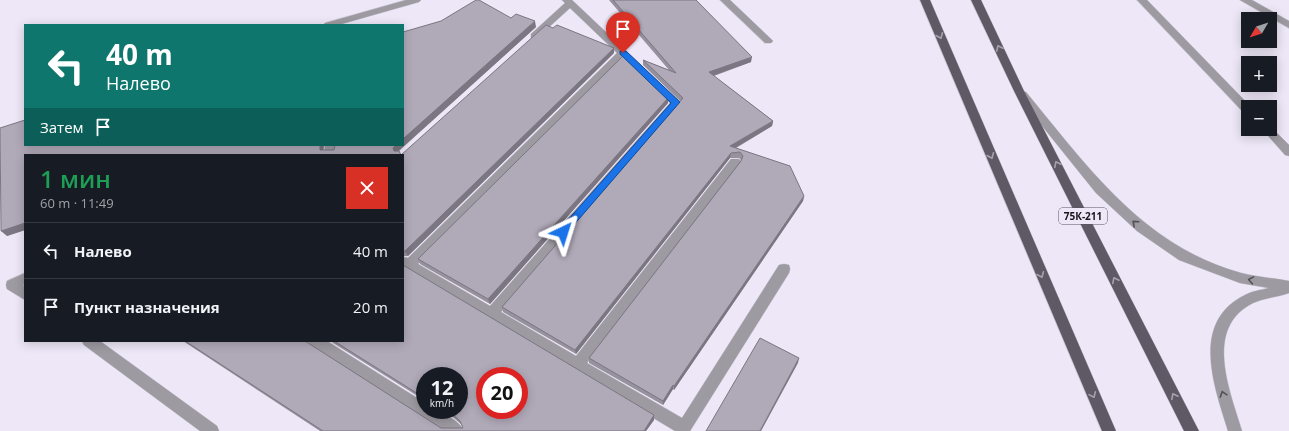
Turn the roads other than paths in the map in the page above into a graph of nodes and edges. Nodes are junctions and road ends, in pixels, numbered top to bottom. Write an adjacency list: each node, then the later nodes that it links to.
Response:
1 (416, 0): 8 (lane)
2 (725, 0): 10 (lane)
3 (925, 0): 30 (main road, one-way to 30)
4 (976, 0): 13 (main road, 75К-211, one-way to 4)
5 (1142, 0): 14 (lane)
6 (1245, 0): 9 (lane)
7 (569, 2): 11 (lane); 12 (lane)
8 (332, 24)
9 (1289, 25)
10 (768, 41)
11 (524, 45)
12 (623, 53): 18 (lane); 23 (lane)
13 (1019, 91): 21 (lane, one-way to 13); 31 (main road, 75К-211, one-way to 13)
14 (1241, 103)
15 (1274, 136): 16 (lane)
16 (1289, 152)
17 (735, 162): 26 (lane)
18 (406, 264): 23 (lane)
19 (784, 269): 27 (lane)
20 (24, 279): 22 (lane)
21 (1289, 287): 32 (lane, one-way to 21)
22 (24, 293)
23 (491, 314): 26 (lane)
24 (90, 342): 28 (lane)
25 (317, 342): 29 (lane)
26 (578, 364): 27 (lane)
27 (683, 429)
28 (212, 431)
29 (457, 431)
30 (1109, 431)
31 (1192, 431)
32 (1236, 431)

